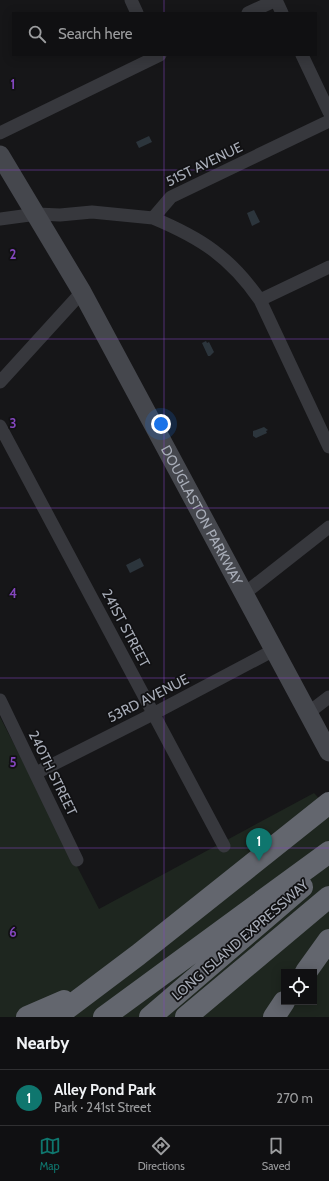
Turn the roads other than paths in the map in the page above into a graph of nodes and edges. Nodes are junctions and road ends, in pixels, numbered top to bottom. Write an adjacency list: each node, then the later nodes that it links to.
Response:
1 (131, 0): 3 (street)
2 (276, 0): 4 (street); 5 (street)
3 (137, 12)
4 (250, 12)
5 (282, 12)
6 (156, 56): 10 (street)
7 (302, 56): 8 (street)
8 (329, 112)
9 (329, 121): 13 (street, 51ST AVENUE)
10 (0, 133)
11 (0, 155): 12 (main road, DOUGLASTON PARKWAY)
12 (37, 214): 13 (street); 14 (street); 16 (main road, DOUGLASTON PARKWAY)
13 (153, 218): 17 (street)
14 (0, 219)
15 (329, 267): 17 (street)
16 (82, 292): 18 (street); 22 (main road, DOUGLASTON PARKWAY)
17 (260, 300): 20 (street)
18 (0, 382)
19 (0, 426): 26 (street, 241ST STREET)
20 (329, 447)
21 (329, 526): 22 (street)
22 (245, 593): 23 (main road, DOUGLASTON PARKWAY)
23 (274, 650): 26 (street, 53RD AVENUE); 27 (main road, DOUGLASTON PARKWAY)
24 (329, 697): 27 (street)
25 (0, 700): 29 (street, 240TH STREET)
26 (153, 714): 29 (street, 53RD AVENUE); 31 (street, 241ST STREET)
27 (308, 714): 28 (main road, DOUGLASTON PARKWAY)
28 (329, 752)
29 (36, 773): 33 (street, 240TH STREET)
30 (329, 803): 38 (highway)
31 (224, 846)
32 (329, 852): 43 (highway)
33 (77, 860)
34 (329, 864): 44 (highway, LONG ISLAND EXPRESSWAY)
35 (329, 897): 45 (highway, LONG ISLAND EXPRESSWAY)
36 (329, 904): 46 (highway)
37 (327, 945): 39 (highway)
38 (138, 955): 41 (highway); 42 (highway)
39 (308, 969)
40 (282, 1005): 47 (highway)
41 (26, 1017)
42 (52, 1017)
43 (104, 1017)
44 (150, 1017)
45 (186, 1017)
46 (206, 1017)
47 (274, 1017)

